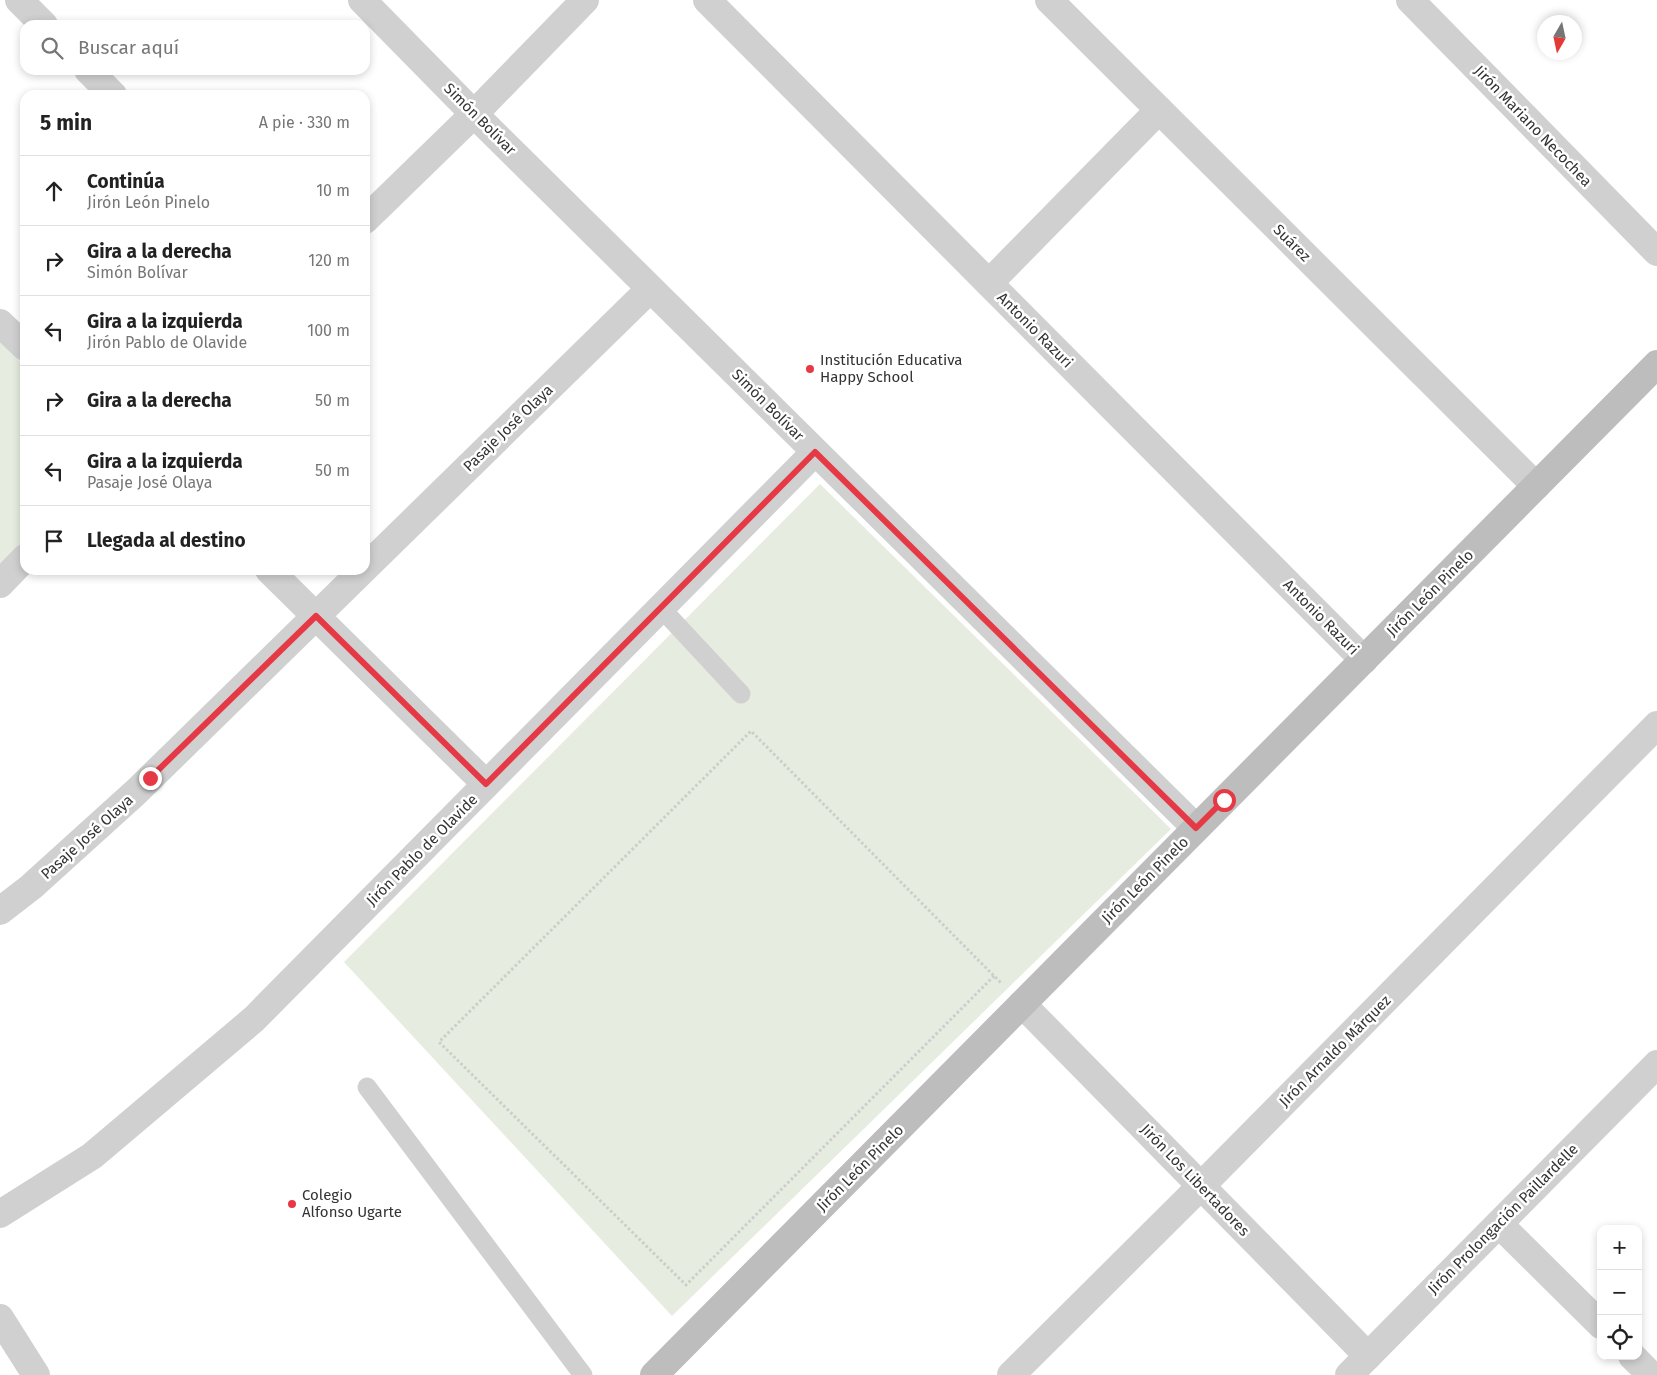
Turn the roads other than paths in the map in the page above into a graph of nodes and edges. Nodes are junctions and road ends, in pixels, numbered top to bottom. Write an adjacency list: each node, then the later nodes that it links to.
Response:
1 (19, 0): 7 (street)
2 (362, 0): 11 (street, Simón Bolívar)
3 (585, 0): 11 (street)
4 (707, 0): 14 (street, Antonio Razuri)
5 (1049, 0): 10 (street, Suárez)
6 (1410, 0): 13 (street, Jirón Mariano Necochea)
7 (39, 20)
8 (93, 75): 9 (street)
9 (107, 90)
10 (1159, 110): 14 (street); 20 (street, Suárez)
11 (474, 114): 12 (street); 15 (street, Simón Bolívar)
12 (370, 215)
13 (1657, 252)
14 (989, 283): 28 (street, Antonio Razuri)
15 (650, 289): 19 (street, Simón Bolívar); 22 (street, Pasaje José Olaya)
16 (0, 323): 17 (street)
17 (20, 343)
18 (1657, 364): 20 (street, Jirón León Pinelo)
19 (815, 452): 26 (street, Jirón Pablo de Olavide); 32 (street, Simón Bolívar)
20 (1536, 486): 28 (street, Jirón León Pinelo)
21 (20, 563): 25 (street)
22 (370, 563)
23 (274, 575): 27 (street)
24 (358, 575): 27 (street, Pasaje José Olaya)
25 (0, 584)
26 (661, 608): 29 (lane); 31 (street, Jirón Pablo de Olavide)
27 (316, 616): 31 (street); 33 (street, Pasaje José Olaya)
28 (1364, 660): 32 (street, Jirón León Pinelo)
29 (741, 694)
30 (1657, 725): 37 (street, Jirón Arnaldo Márquez)
31 (486, 784): 38 (street, Jirón Pablo de Olavide)
32 (1196, 828): 34 (street, Jirón León Pinelo)
33 (0, 911)
34 (1022, 1004): 37 (street, Jirón Los Libertadores); 46 (street, Jirón León Pinelo)
35 (1657, 1064): 39 (street, Jirón Prolongación Paillardelle)
36 (367, 1087): 45 (lane)
37 (1201, 1186): 42 (street, Jirón Los Libertadores); 47 (street, Jirón Arnaldo Márquez)
38 (0, 1214)
39 (1499, 1224): 41 (street); 42 (street, Jirón Prolongación Paillardelle)
40 (0, 1318): 44 (street)
41 (1597, 1321)
42 (1368, 1356): 48 (street, Jirón Prolongación Paillardelle)
43 (1636, 1360): 49 (street)
44 (36, 1375)
45 (583, 1375)
46 (654, 1375)
47 (1011, 1375)
48 (1349, 1375)
49 (1650, 1375)

